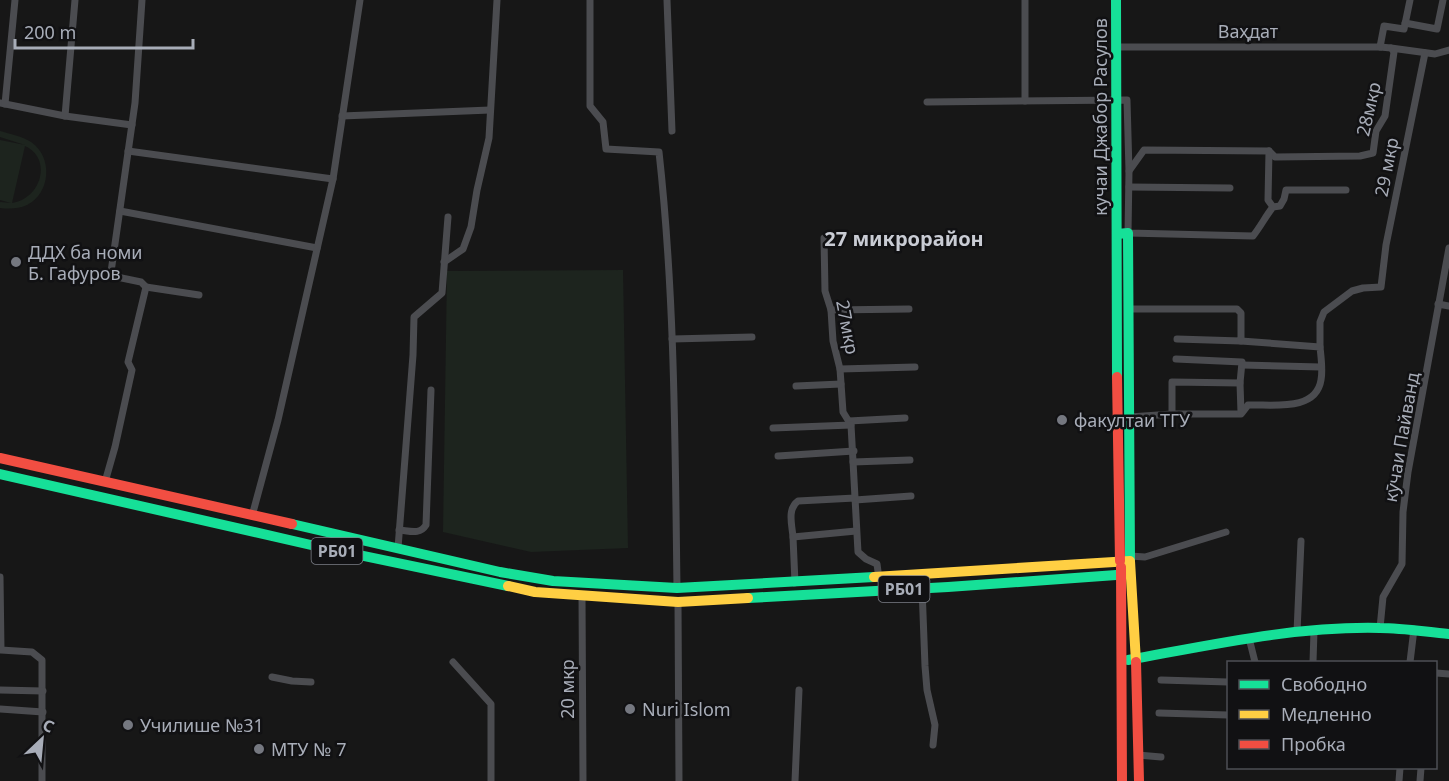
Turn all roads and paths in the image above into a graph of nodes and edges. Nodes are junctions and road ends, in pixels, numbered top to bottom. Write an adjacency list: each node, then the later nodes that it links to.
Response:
1 (15, 0): 21 (street)
2 (75, 0): 23 (street)
3 (142, 0): 25 (street)
4 (360, 0): 24 (street)
5 (497, 0): 22 (street)
6 (590, 0): 50 (street)
7 (667, 0): 26 (street)
8 (1025, 0): 19 (street)
9 (1116, 0): 14 (main road, кучаи Джабор Расулов)
10 (1410, 0): 12 (street)
11 (1443, 0): 12 (street)
12 (1405, 23): 13 (street)
13 (1380, 46): 14 (street, Ваҳдат); 15 (street)
14 (1116, 47): 18 (main road, кучаи Джабор Расулов)
15 (1391, 48): 17 (street); 28 (street, 28мкр)
16 (1449, 50): 17 (street)
17 (1425, 53): 53 (street, 29 мкр)
18 (1117, 99): 19 (street); 29 (street); 37 (main road, кучаи Джабор Расулов)
19 (1025, 101): 20 (street)
20 (927, 102)
21 (3, 104): 23 (street)
22 (490, 110): 24 (street); 41 (street)
23 (65, 116): 25 (street)
24 (342, 116): 30 (street)
25 (132, 125): 27 (street)
26 (672, 131)
27 (128, 151): 30 (street); 35 (street)
28 (1269, 151): 29 (street, 28мкр); 34 (street)
29 (1129, 171): 31 (street)
30 (333, 179): 39 (street)
31 (1129, 187): 32 (street); 37 (street)
32 (1230, 188)
33 (1346, 190): 34 (street)
34 (1273, 207): 37 (street)
35 (120, 211): 39 (street); 42 (street)
36 (448, 217): 41 (street)
37 (1123, 234): 47 (main road); 71 (main road)
38 (824, 238): 48 (street, 27мкр)
39 (317, 248): 83 (street)
40 (1449, 248): 44 (street, кӯчаи Пайванд)
41 (444, 262): 85 (street)
42 (146, 287): 43 (street); 78 (street)
43 (199, 295)
44 (1438, 304): 45 (street); 105 (street, кӯчаи Пайванд)
45 (1449, 306)
46 (909, 309): 48 (street)
47 (1128, 309): 52 (street); 65 (main road)
48 (831, 310): 58 (street, 27мкр)
49 (752, 337): 50 (street)
50 (672, 339): 100 (street)
51 (1177, 339): 52 (street)
52 (1241, 341): 53 (street)
53 (1320, 347): 57 (street)
54 (1176, 359): 55 (street)
55 (1242, 365): 57 (street); 59 (street)
56 (915, 367): 58 (street, 27мкр)
57 (1321, 367): 64 (street)
58 (840, 369): 60 (street, 27мкр)
59 (1240, 383): 63 (street); 64 (street)
60 (841, 384): 61 (street); 67 (street, 27мкр)
61 (796, 386)
62 (431, 390): 85 (street)
63 (1172, 414): 64 (street); 65 (street)
64 (1241, 414)
65 (1130, 417): 72 (main road)
66 (906, 418): 67 (street)
67 (850, 423): 68 (street); 69 (street, 27мкр)
68 (773, 428)
69 (854, 451): 70 (street); 75 (street, 27мкр)
70 (778, 456)
71 (1119, 456): 72 (main road); 80 (main road)
72 (1130, 457): 80 (main road)
73 (0, 458): 76 (main road, РБ01)
74 (910, 460): 75 (street)
75 (853, 462): 82 (street, 27мкр)
76 (53, 470): 78 (main road, РБ01); 79 (main road)
77 (0, 474): 79 (main road, РБ01)
78 (105, 482): 83 (main road, РБ01)
79 (51, 486): 86 (main road, РБ01)
80 (1125, 493): 93 (main road)
81 (911, 496): 82 (street)
82 (855, 499): 87 (street, 27мкр); 90 (street)
83 (252, 516): 84 (main road, РБ01); 86 (main road)
84 (265, 518): 89 (main road); 92 (main road, РБ01)
85 (399, 530): 92 (street)
86 (248, 531): 89 (main road, РБ01)
87 (856, 531): 90 (street); 96 (street, 27мкр)
88 (1226, 532): 93 (street)
89 (263, 534): 94 (main road, РБ01)
90 (793, 537): 99 (street)
91 (1301, 541): 108 (street)
92 (398, 549): 94 (street); 98 (main road, РБ01)
93 (1127, 560): 95 (main road); 96 (main road, РБ01)
94 (396, 564): 103 (main road, РБ01)
95 (1126, 574): 101 (main road, РБ01); 111 (main road); 112 (main road)
96 (879, 576): 99 (main road, РБ01); 102 (street)
97 (0, 577): 123 (street)
98 (584, 583): 100 (main road, РБ01); 103 (street, 20 мкр)
99 (795, 583): 100 (main road, РБ01)
100 (677, 588)
101 (922, 588): 102 (main road, РБ01); 128 (street)
102 (880, 591): 104 (main road, РБ01)
103 (581, 596): 104 (main road, РБ01); 133 (street, 20 мкр)
104 (678, 602): 134 (street)
105 (1380, 628): 106 (main road); 107 (main road)
106 (1414, 630): 109 (main road); 115 (street)
107 (1314, 631): 108 (main road); 114 (street)
108 (1297, 632): 110 (main road)
109 (1449, 634)
110 (1249, 638): 112 (main road); 113 (street)
111 (1122, 660): 112 (main road); 136 (main road)
112 (1136, 660): 129 (main road)
113 (1255, 661)
114 (1313, 661)
115 (1410, 661)
116 (453, 662): 132 (street)
117 (272, 677): 119 (street)
118 (1161, 680): 120 (street)
119 (311, 682)
120 (1227, 682)
121 (0, 690): 123 (street)
122 (799, 690): 135 (street)
123 (43, 691): 125 (street)
124 (0, 709): 125 (street)
125 (43, 712): 131 (street)
126 (1159, 713): 127 (street)
127 (1227, 715)
128 (933, 745)
129 (1138, 755): 130 (street); 137 (main road)
130 (1161, 757)
131 (42, 781)
132 (491, 781)
133 (583, 781)
134 (679, 781)
135 (795, 781)
136 (1122, 781)
137 (1139, 781)

